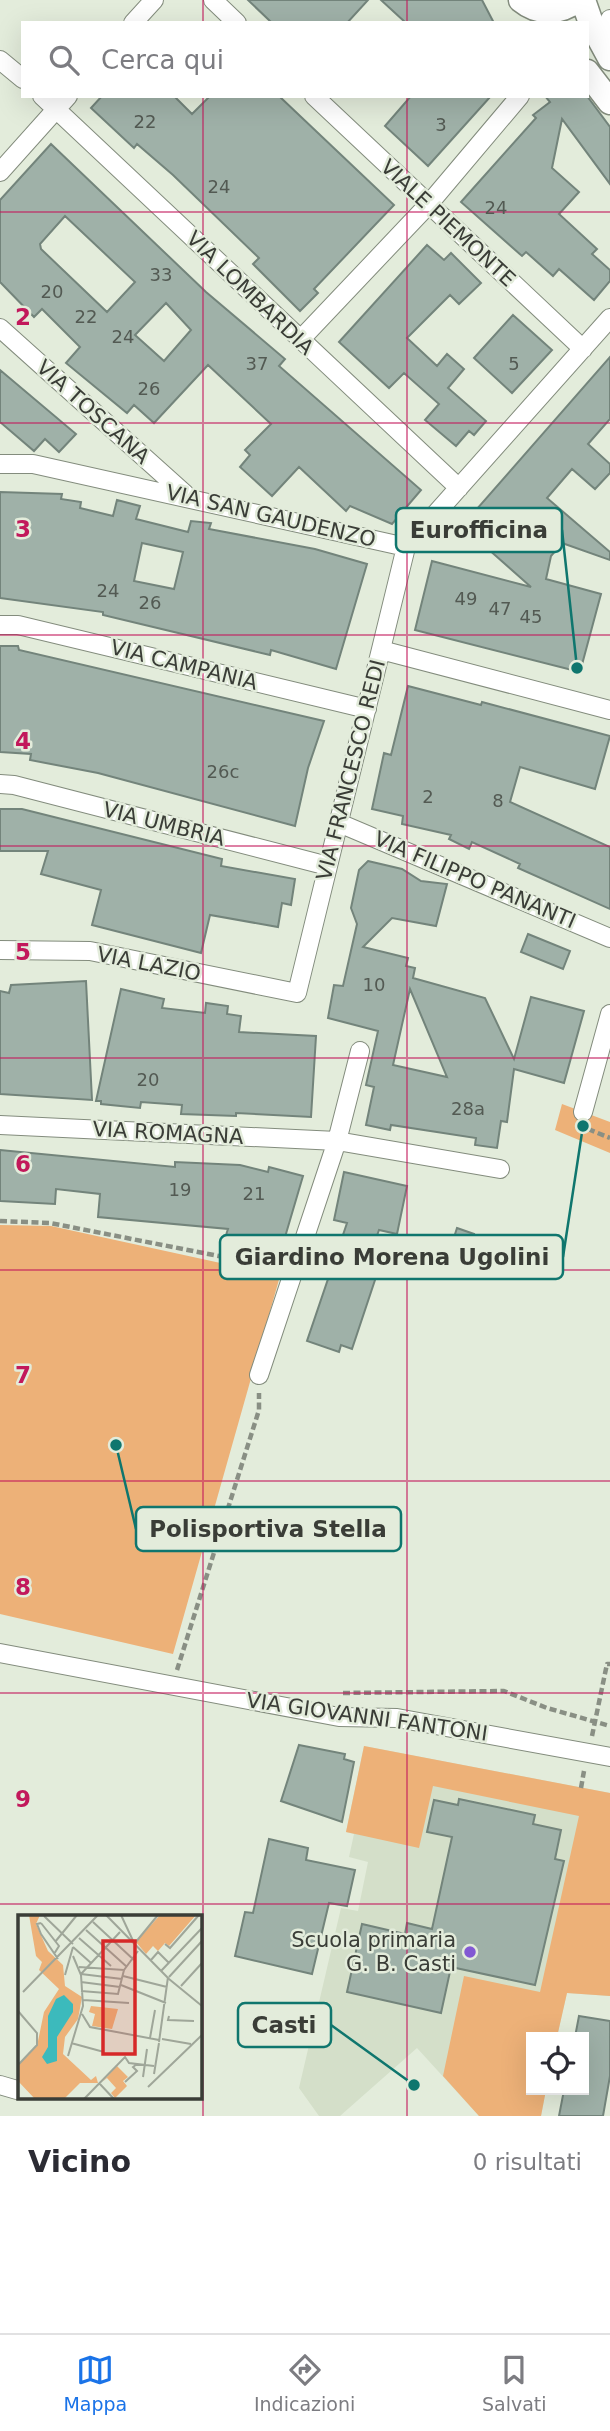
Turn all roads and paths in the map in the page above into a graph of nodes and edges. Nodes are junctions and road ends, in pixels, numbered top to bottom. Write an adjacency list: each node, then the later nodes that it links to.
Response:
1 (154, 0): 6 (street)
2 (213, 0): 7 (street)
3 (577, 0): 5 (street)
4 (583, 0): 9 (street)
5 (522, 1): 8 (street)
6 (136, 21)
7 (235, 21)
8 (540, 21)
9 (607, 39)
10 (0, 60): 12 (street)
11 (589, 75): 16 (street)
12 (21, 77)
13 (316, 98): 18 (street, VIALE PIEMONTE)
14 (518, 98): 18 (street)
15 (62, 102): 17 (street); 21 (street, VIA LOMBARDIA)
16 (610, 102)
17 (0, 172)
18 (428, 205): 21 (street); 22 (street, VIALE PIEMONTE)
19 (610, 318): 22 (street)
20 (0, 328): 25 (street, VIA TOSCANA)
21 (300, 340): 24 (street, VIA LOMBARDIA)
22 (583, 349): 24 (street)
23 (0, 464): 25 (street, VIA SAN GAUDENZO)
24 (458, 488): 26 (street)
25 (186, 496): 26 (street, VIA SAN GAUDENZO)
26 (406, 547): 28 (street, VIA FRANCESCO REDI)
27 (0, 625): 29 (street, VIA CAMPANIA)
28 (381, 650): 29 (street, VIA FRANCESCO REDI); 30 (street)
29 (367, 709): 32 (street, VIA FRANCESCO REDI)
30 (610, 710)
31 (0, 784): 33 (street, VIA UMBRIA)
32 (339, 823): 33 (street, VIA FRANCESCO REDI); 34 (street, VIA FILIPPO PANANTI)
33 (328, 866): 36 (street, VIA FRANCESCO REDI)
34 (610, 938)
35 (0, 950): 36 (street, VIA LAZIO)
36 (297, 993)
37 (610, 1014): 39 (street)
38 (360, 1051): 41 (street)
39 (583, 1112)
40 (0, 1125): 41 (street, VIA ROMAGNA)
41 (337, 1141): 42 (street, VIA ROMAGNA); 44 (street)
42 (500, 1169)
43 (0, 1222): 44 (path)
44 (296, 1271): 45 (street)
45 (260, 1375): 48 (path)
46 (0, 1653): 48 (street, VIA GIOVANNI FANTONI)
47 (610, 1664): 50 (path)
48 (173, 1685): 52 (street, VIA GIOVANNI FANTONI)
49 (343, 1693): 50 (path)
50 (594, 1723): 51 (path)
51 (610, 1726)
52 (610, 1757)

